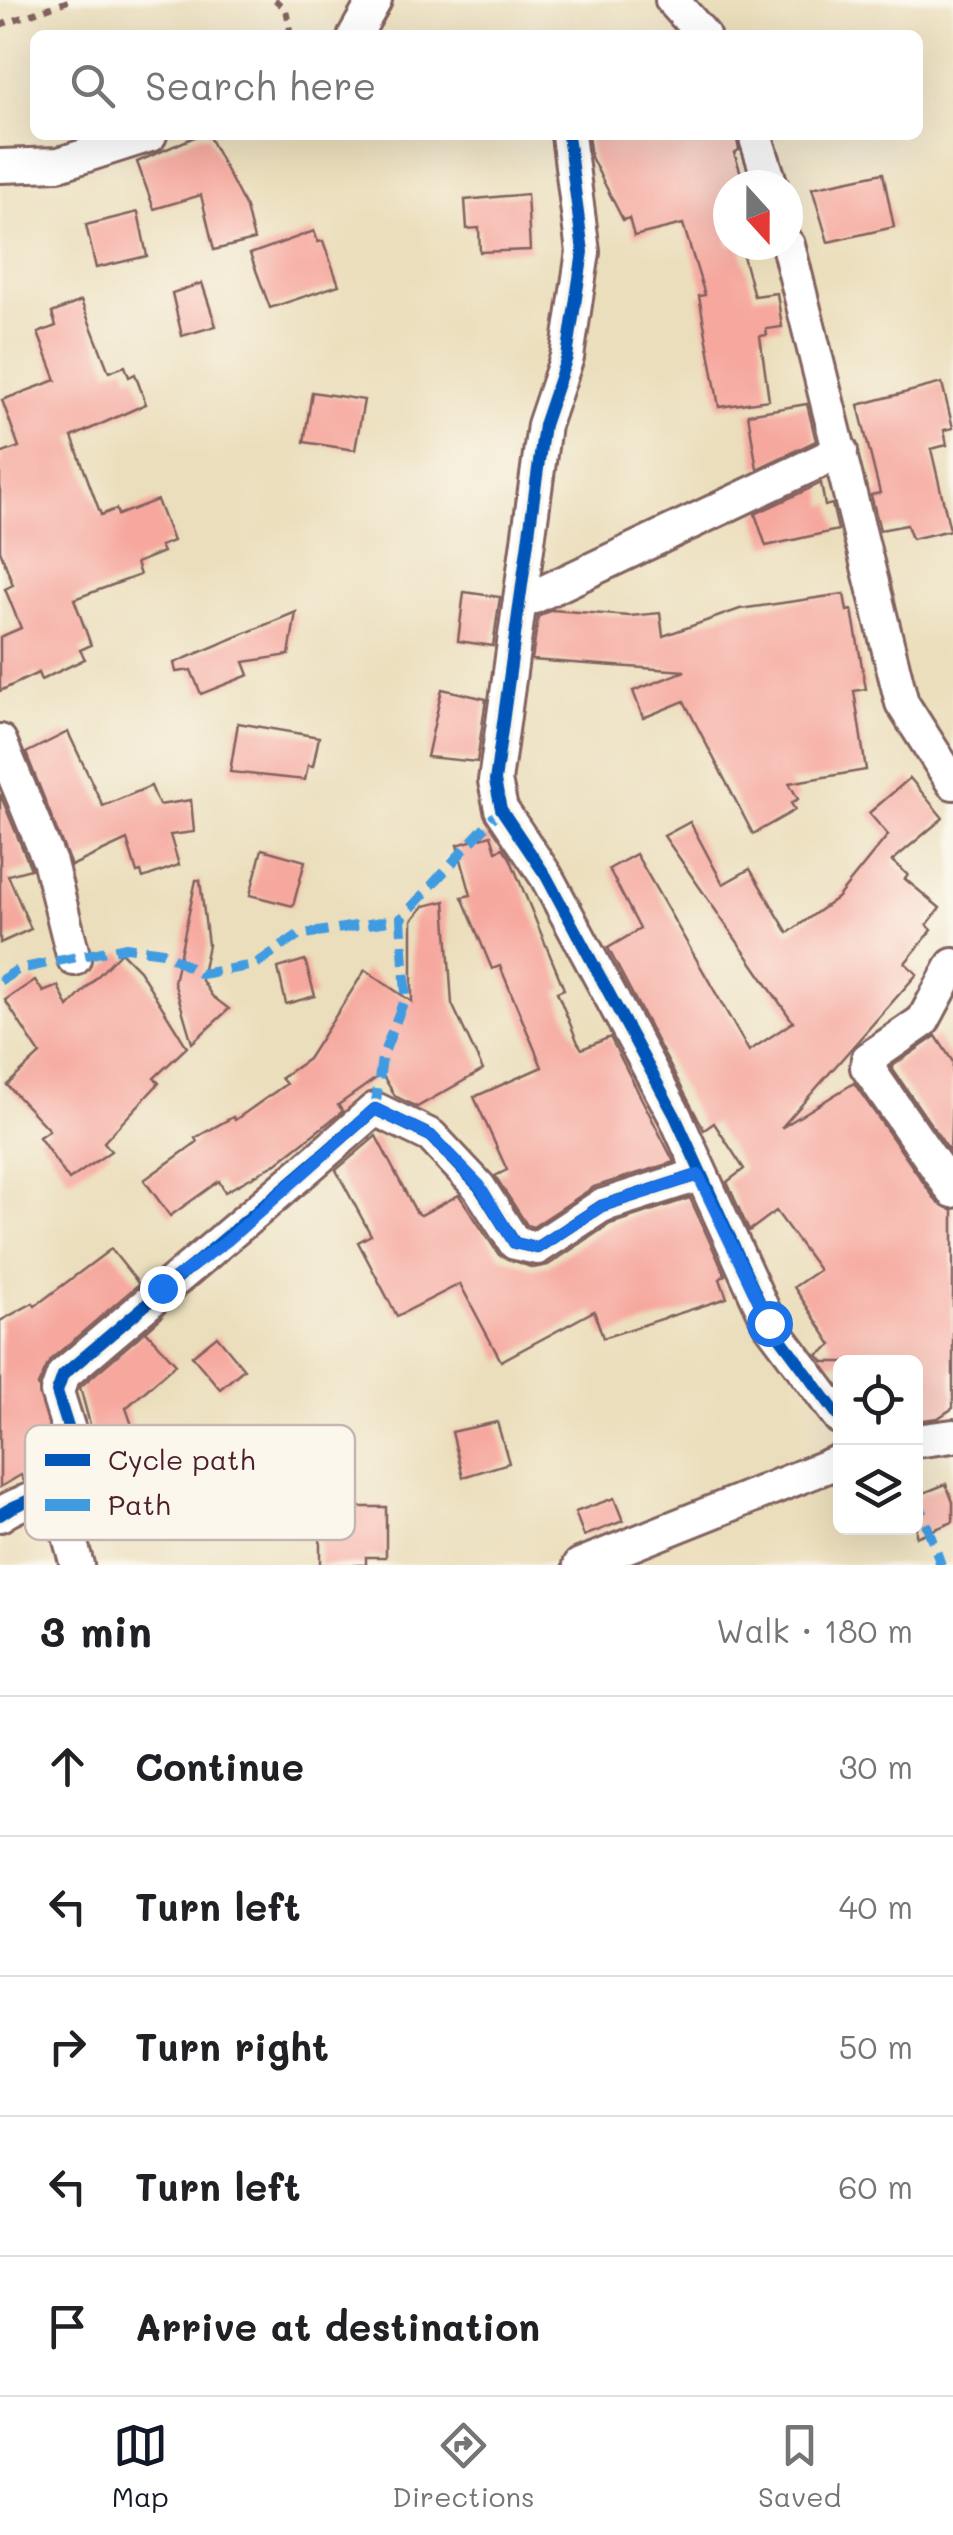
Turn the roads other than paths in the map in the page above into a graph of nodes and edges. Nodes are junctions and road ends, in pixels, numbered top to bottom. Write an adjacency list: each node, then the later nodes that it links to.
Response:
1 (375, 0): 2 (street)
2 (358, 30)
3 (134, 140): 6 (street)
4 (569, 140): 10 (street)
5 (757, 140): 7 (street)
6 (0, 166)
7 (766, 170)
8 (792, 260): 9 (street)
9 (841, 452): 10 (street); 12 (street)
10 (520, 603): 15 (street)
11 (0, 742): 13 (street)
12 (953, 782)
13 (74, 960)
14 (953, 965): 16 (street)
15 (698, 1175): 17 (street); 18 (street)
16 (953, 1191)
17 (833, 1409)
18 (67, 1425)
19 (953, 1436): 20 (street)
20 (923, 1440)
21 (833, 1464): 26 (street)
22 (25, 1500): 23 (street)
23 (0, 1516)
24 (70, 1540): 25 (street)
25 (77, 1565)
26 (580, 1565)

